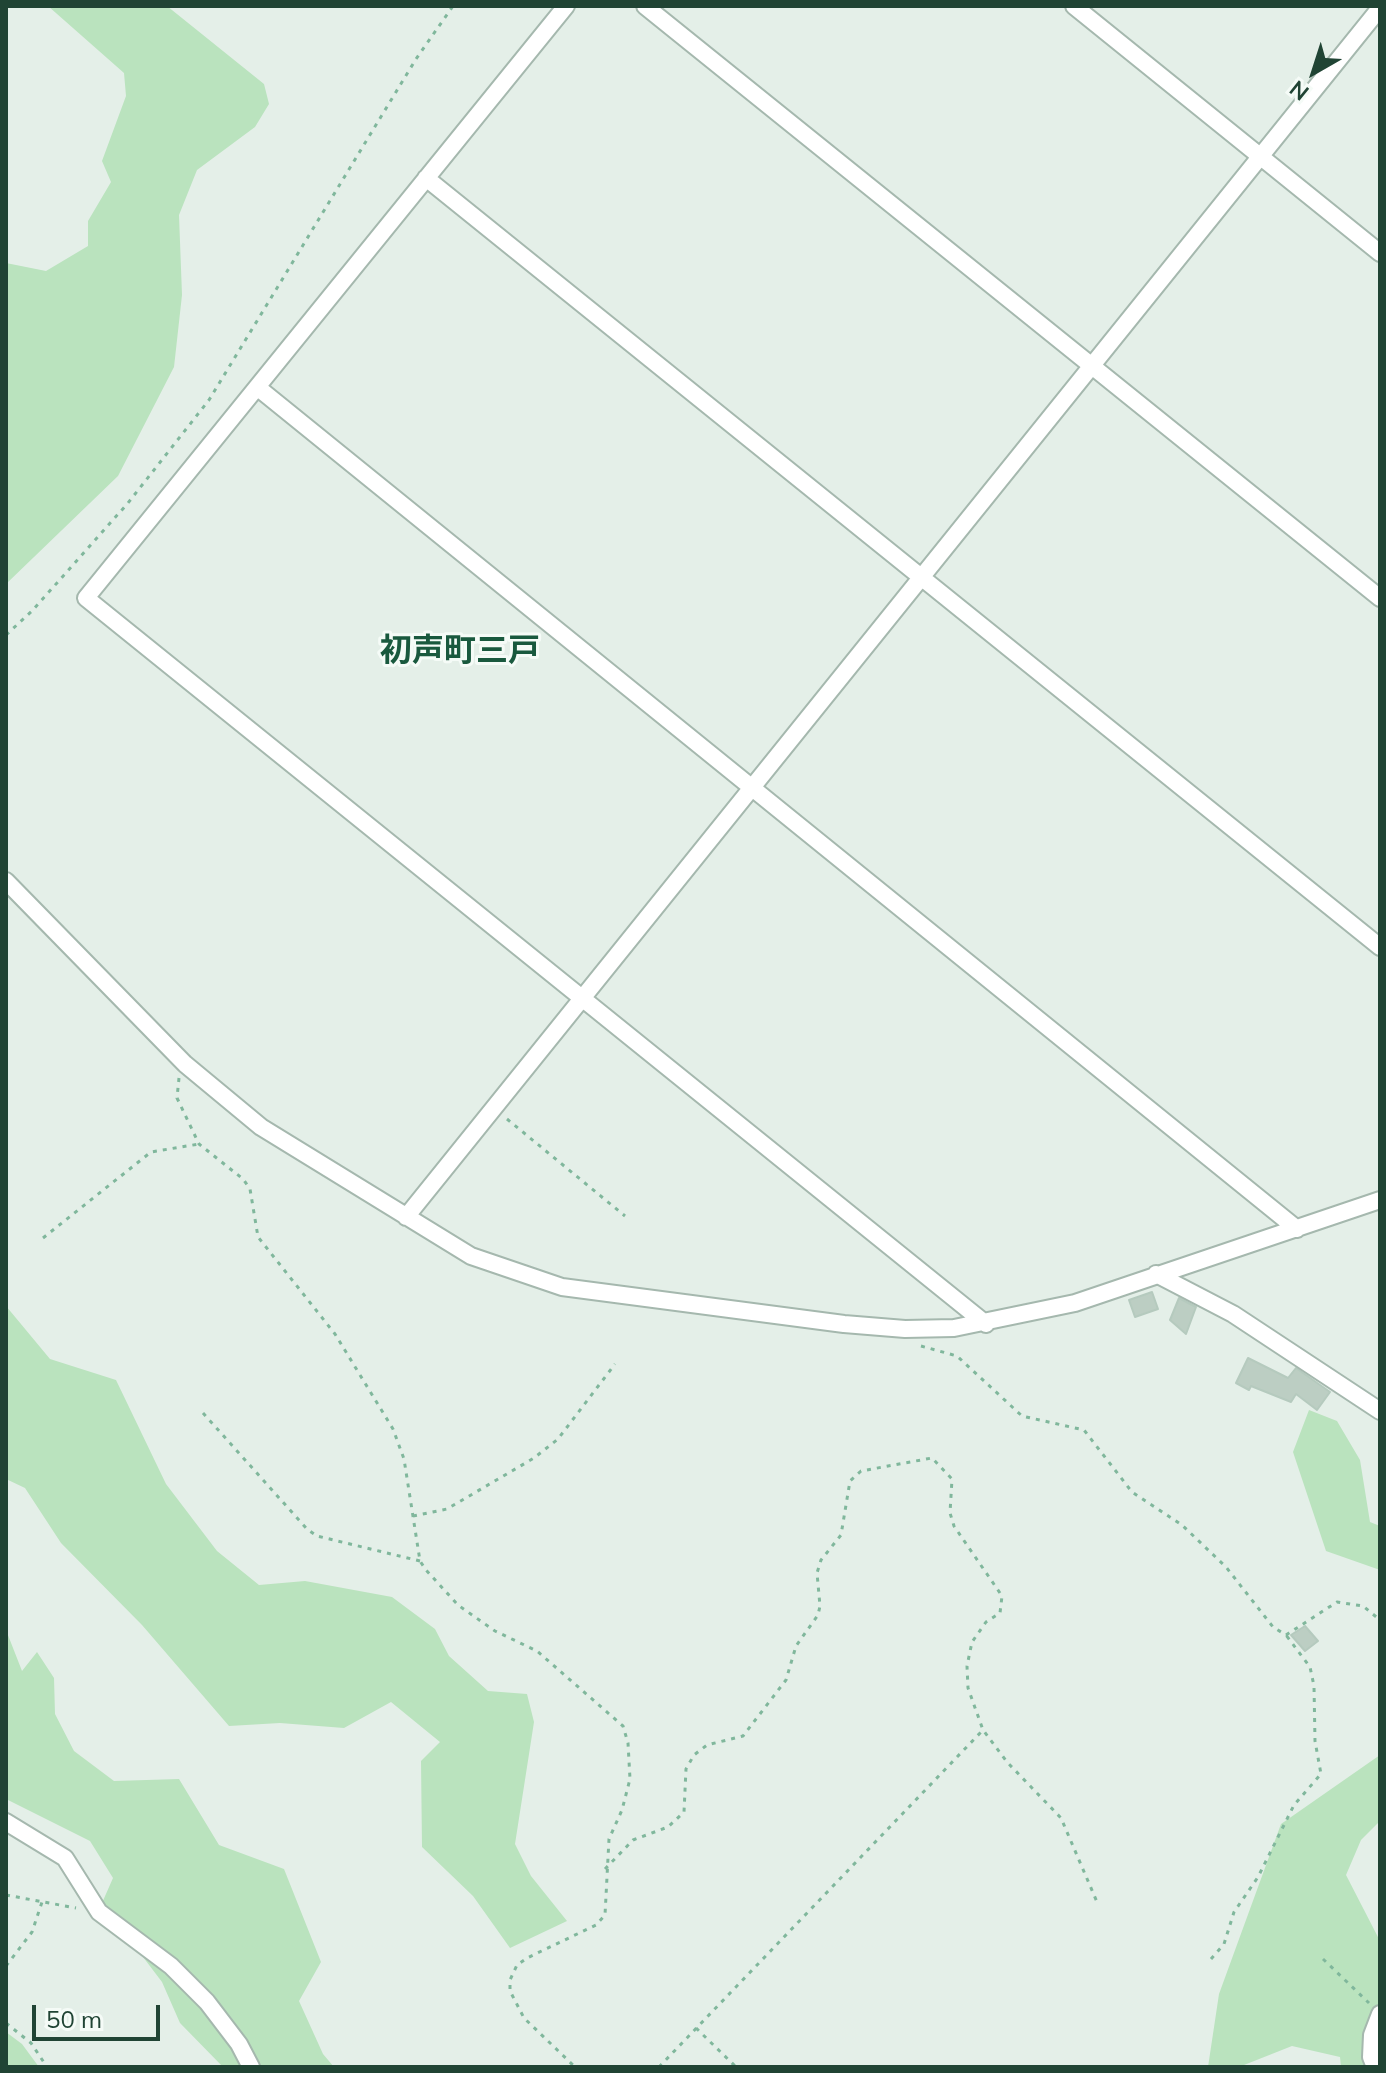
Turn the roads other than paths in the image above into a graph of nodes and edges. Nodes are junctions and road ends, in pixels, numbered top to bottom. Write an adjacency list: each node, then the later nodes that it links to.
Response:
1 (566, 6): 6 (street)
2 (645, 6): 8 (street)
3 (1074, 6): 5 (street)
4 (1380, 8): 5 (street)
5 (1261, 156): 7 (street); 8 (street)
6 (426, 178): 9 (street); 10 (street)
7 (1380, 253)
8 (1092, 366): 10 (street); 11 (street)
9 (257, 387): 12 (street); 15 (street)
10 (921, 577): 12 (street); 14 (street)
11 (1380, 598)
12 (752, 787): 15 (street); 18 (street)
13 (6, 881): 17 (street)
14 (1380, 947)
15 (582, 998): 17 (street); 20 (street)
16 (1380, 1200): 18 (street)
17 (406, 1217): 20 (street)
18 (1297, 1229): 19 (street)
19 (1156, 1274): 20 (street); 21 (street)
20 (986, 1324)
21 (1380, 1411)
22 (6, 1822): 24 (street)
23 (1380, 2014): 25 (street)
24 (251, 2067)
25 (1375, 2067)

